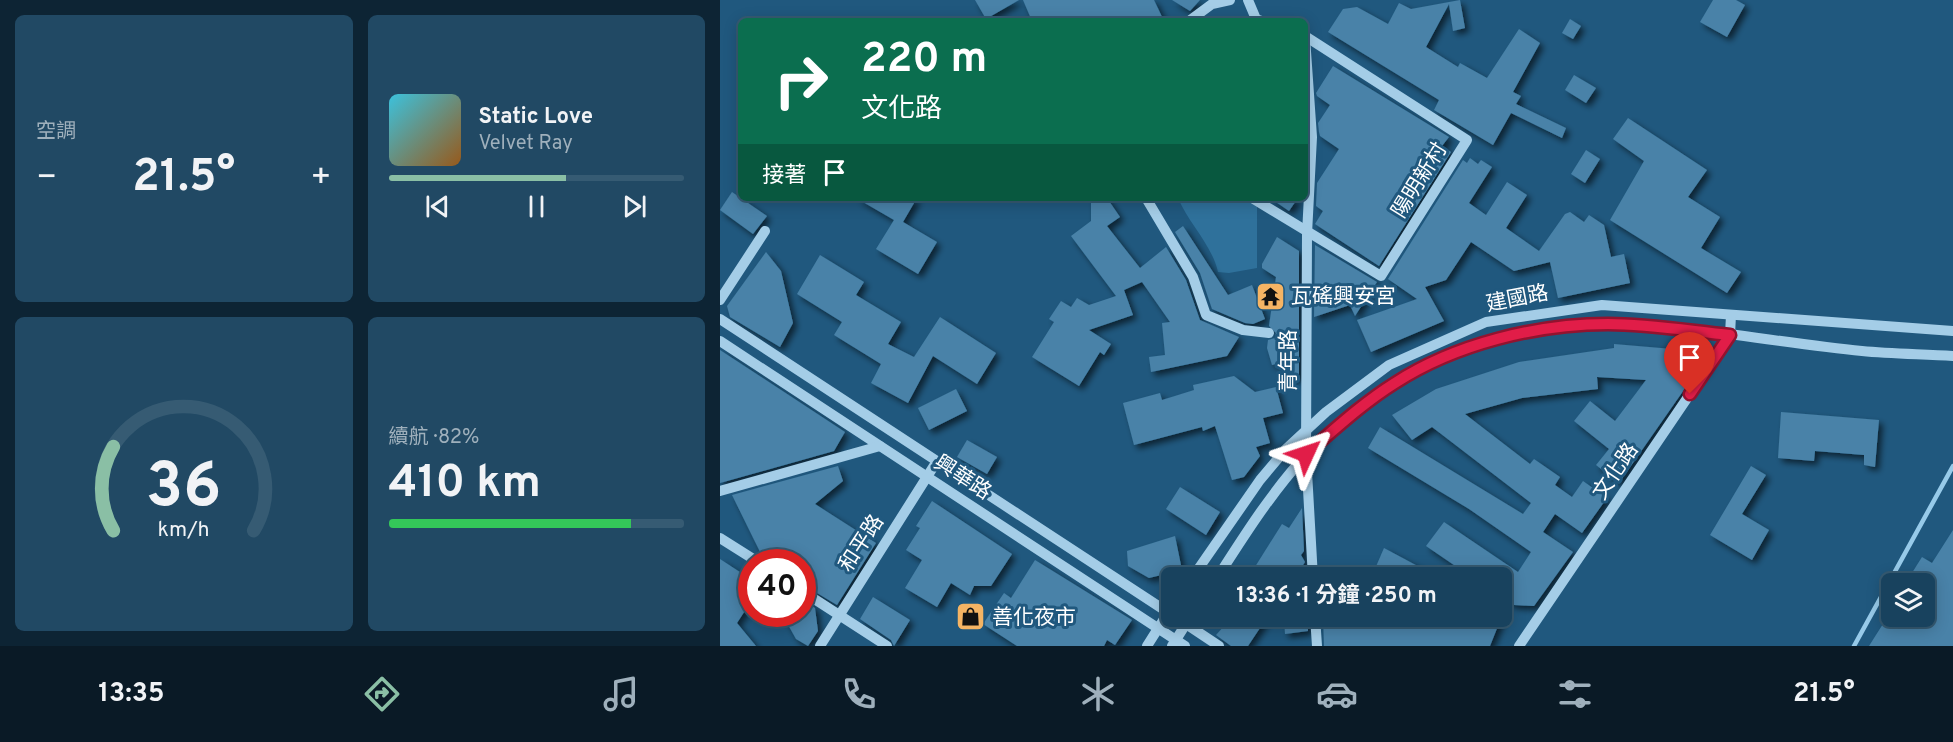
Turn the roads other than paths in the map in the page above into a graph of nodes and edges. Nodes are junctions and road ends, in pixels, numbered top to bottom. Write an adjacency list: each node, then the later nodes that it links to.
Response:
1 (1230, 0): 3 (street)
2 (1248, 0): 4 (street)
3 (1193, 18)
4 (1257, 18)
5 (1308, 39): 10 (street, 陽明新村)
6 (1308, 80): 10 (street, 青年路)
7 (1148, 201): 15 (street)
8 (1257, 201): 10 (street, 陽明新村)
9 (765, 231): 11 (street)
10 (1307, 234): 19 (street, 青年路)
11 (720, 300)
12 (1731, 315): 14 (street, 建國路); 16 (street); 19 (street, 建國路)
13 (720, 319): 22 (street, 興華路)
14 (1953, 331)
15 (1269, 333)
16 (1730, 335): 18 (street, 建國路); 21 (street, 建國路); 44 (street, 文化路)
17 (720, 341): 20 (street, 興華路)
18 (1953, 356)
19 (1307, 428): 21 (street, 青年路); 27 (street, 建國路)
20 (880, 446): 23 (street, 興華路); 24 (street)
21 (1306, 454): 28 (street, 建國路); 29 (street, 青年路)
22 (938, 461): 23 (street, 和平路); 31 (street, 興華路)
23 (927, 477): 32 (street, 和平路); 37 (street, 興華路)
24 (720, 491)
25 (720, 538): 26 (street)
26 (738, 549)
27 (1200, 567)
28 (1224, 567)
29 (1312, 567)
30 (816, 600): 32 (street)
31 (1161, 606)
32 (838, 614): 39 (street, 和平路); 40 (street)
33 (1161, 625): 37 (street)
34 (1185, 627): 38 (street)
35 (1196, 627): 42 (street, 興華路)
36 (1316, 627): 43 (street)
37 (1158, 628): 38 (street, 興華路); 41 (street)
38 (1177, 644)
39 (819, 646)
40 (887, 646)
41 (1147, 646)
42 (1219, 646)
43 (1317, 646)
44 (1519, 646)

